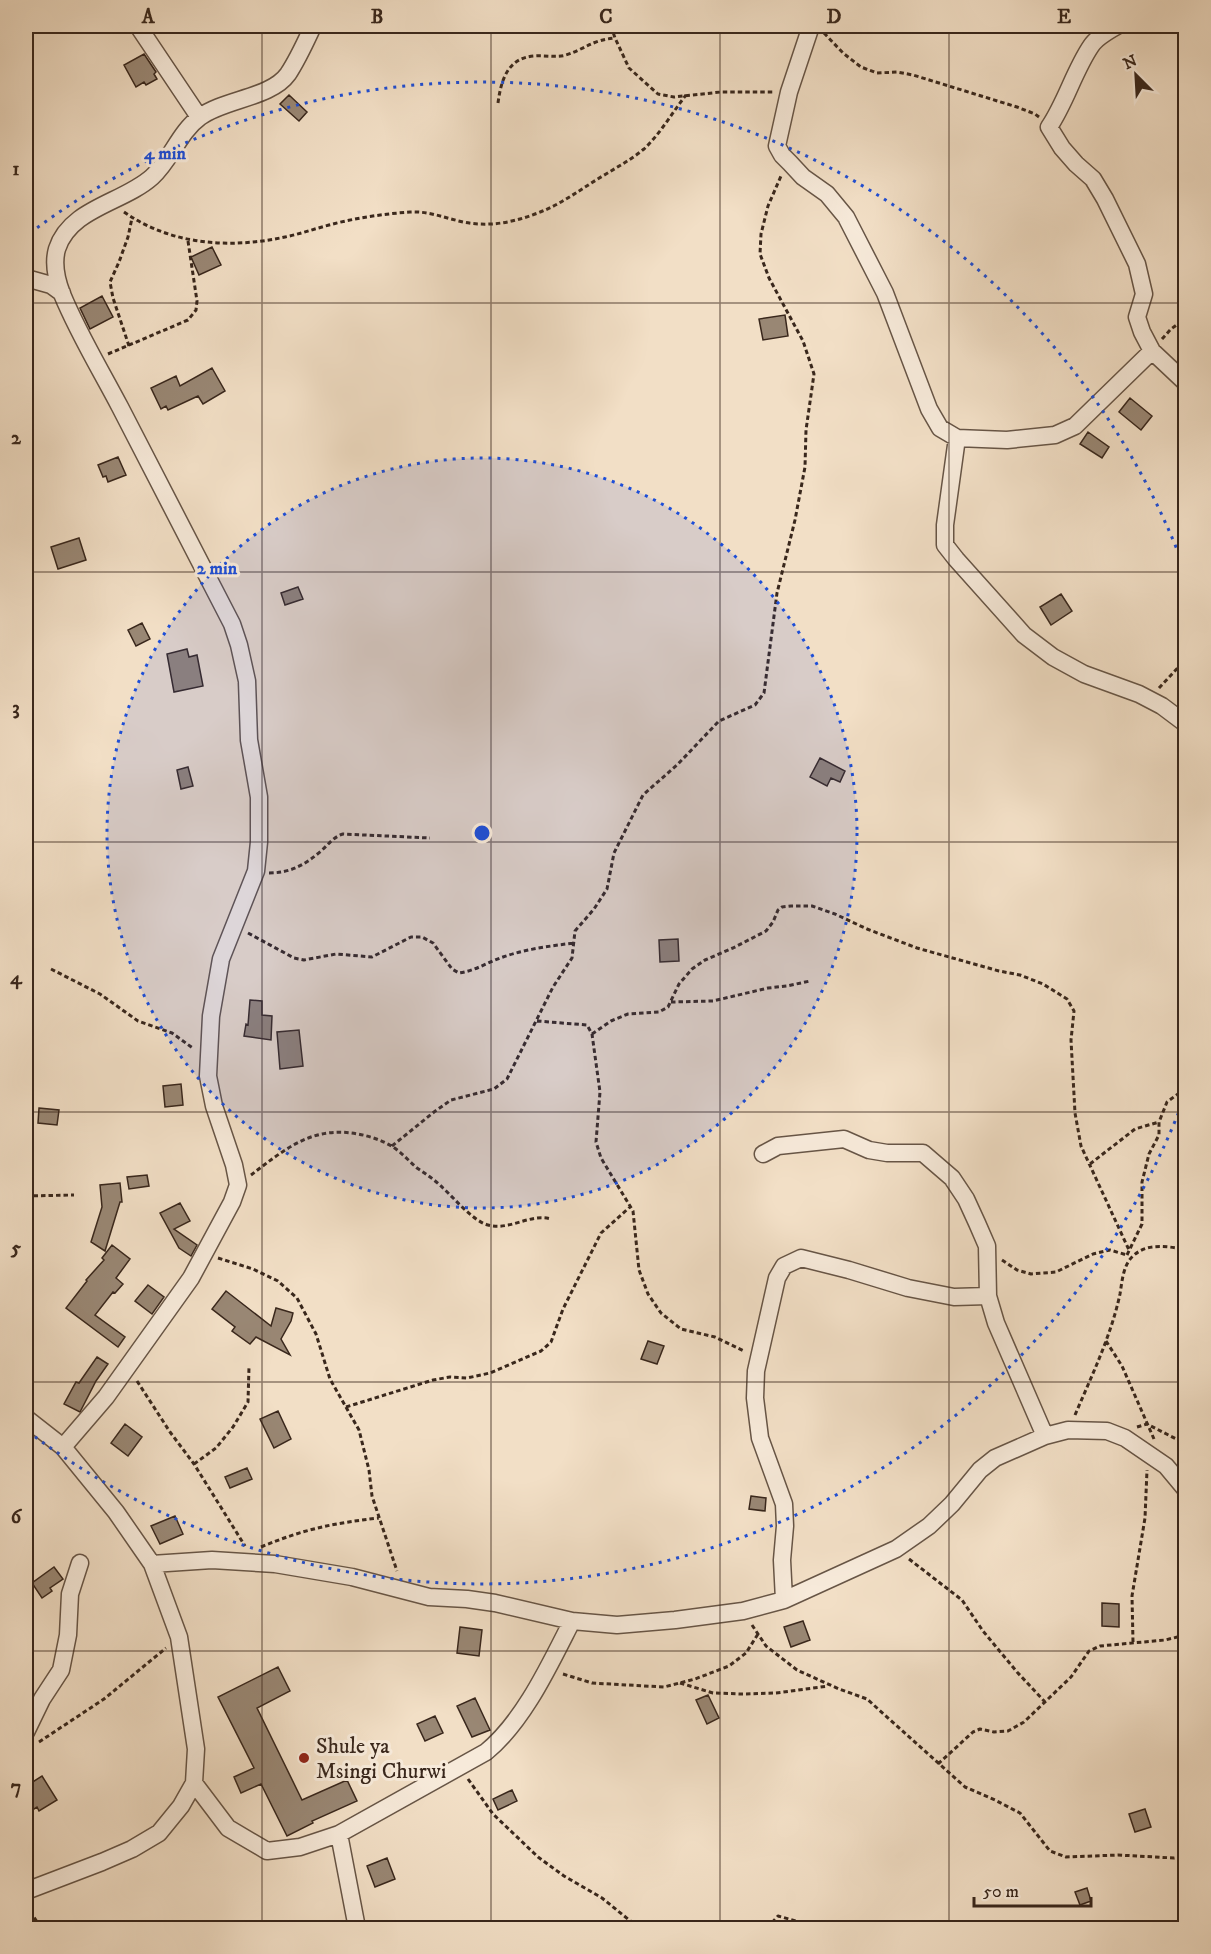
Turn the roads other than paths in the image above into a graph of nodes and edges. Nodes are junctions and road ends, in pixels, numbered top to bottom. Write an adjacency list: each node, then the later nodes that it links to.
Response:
1 (138, 26): 5 (street)
2 (314, 26): 5 (street)
3 (1117, 26): 8 (street)
4 (817, 29): 10 (street)
5 (200, 117): 7 (street)
6 (26, 278): 7 (street)
7 (62, 293): 16 (street)
8 (1152, 351): 9 (street); 10 (street)
9 (1185, 383)
10 (957, 438): 11 (street)
11 (1185, 723)
12 (763, 1154): 13 (street)
13 (988, 1296): 15 (street); 20 (street)
14 (26, 1418): 16 (street)
15 (1045, 1436): 17 (street); 20 (street)
16 (63, 1447): 19 (street)
17 (1185, 1490)
18 (80, 1563): 22 (street)
19 (152, 1563): 21 (street); 23 (street)
20 (784, 1600): 21 (street)
21 (572, 1621): 24 (street)
22 (30, 1738)
23 (194, 1783): 24 (street); 25 (street)
24 (339, 1834): 26 (street)
25 (26, 1891)
26 (357, 1929)

